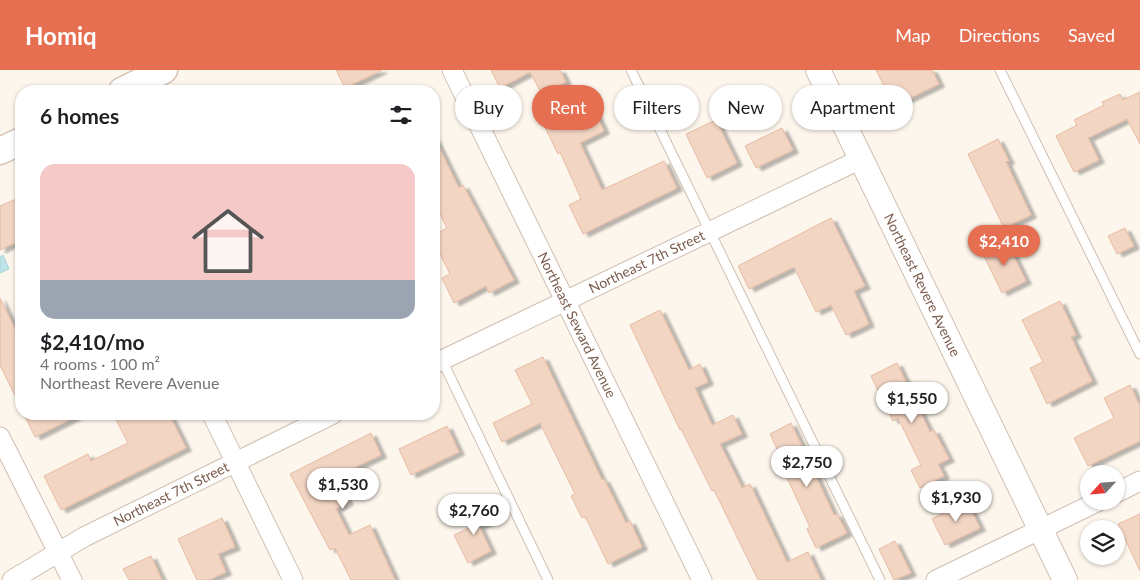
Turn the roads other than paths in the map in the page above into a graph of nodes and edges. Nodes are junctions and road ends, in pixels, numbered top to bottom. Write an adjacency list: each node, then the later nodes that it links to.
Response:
1 (164, 70): 6 (main road)
2 (452, 70): 11 (street, Northeast Seward Avenue)
3 (631, 70): 10 (lane)
4 (818, 70): 9 (street, Northeast Revere Avenue)
5 (1000, 70): 12 (lane)
6 (134, 85)
7 (15, 144): 8 (main road)
8 (0, 151)
9 (861, 159): 10 (street, Northeast 7th Street); 22 (street, Northeast Revere Avenue)
10 (711, 232): 11 (street, Northeast 7th Street); 29 (lane)
11 (566, 301): 13 (street, Northeast 7th Street); 28 (street, Northeast Seward Avenue)
12 (1140, 354)
13 (440, 361)
14 (440, 366): 27 (lane)
15 (215, 420): 18 (street)
16 (321, 420): 18 (street, Northeast 7th Street)
17 (0, 437): 23 (street)
18 (235, 462): 23 (street, Northeast 7th Street); 26 (street)
19 (1140, 482): 20 (street)
20 (1125, 489)
21 (1081, 510): 22 (street)
22 (1040, 530): 30 (street); 31 (street, Northeast Revere Avenue)
23 (58, 553): 24 (street, Northeast 7th Street); 25 (street)
24 (12, 580)
25 (72, 580)
26 (293, 580)
27 (548, 580)
28 (702, 580)
29 (880, 580)
30 (936, 580)
31 (1065, 580)

